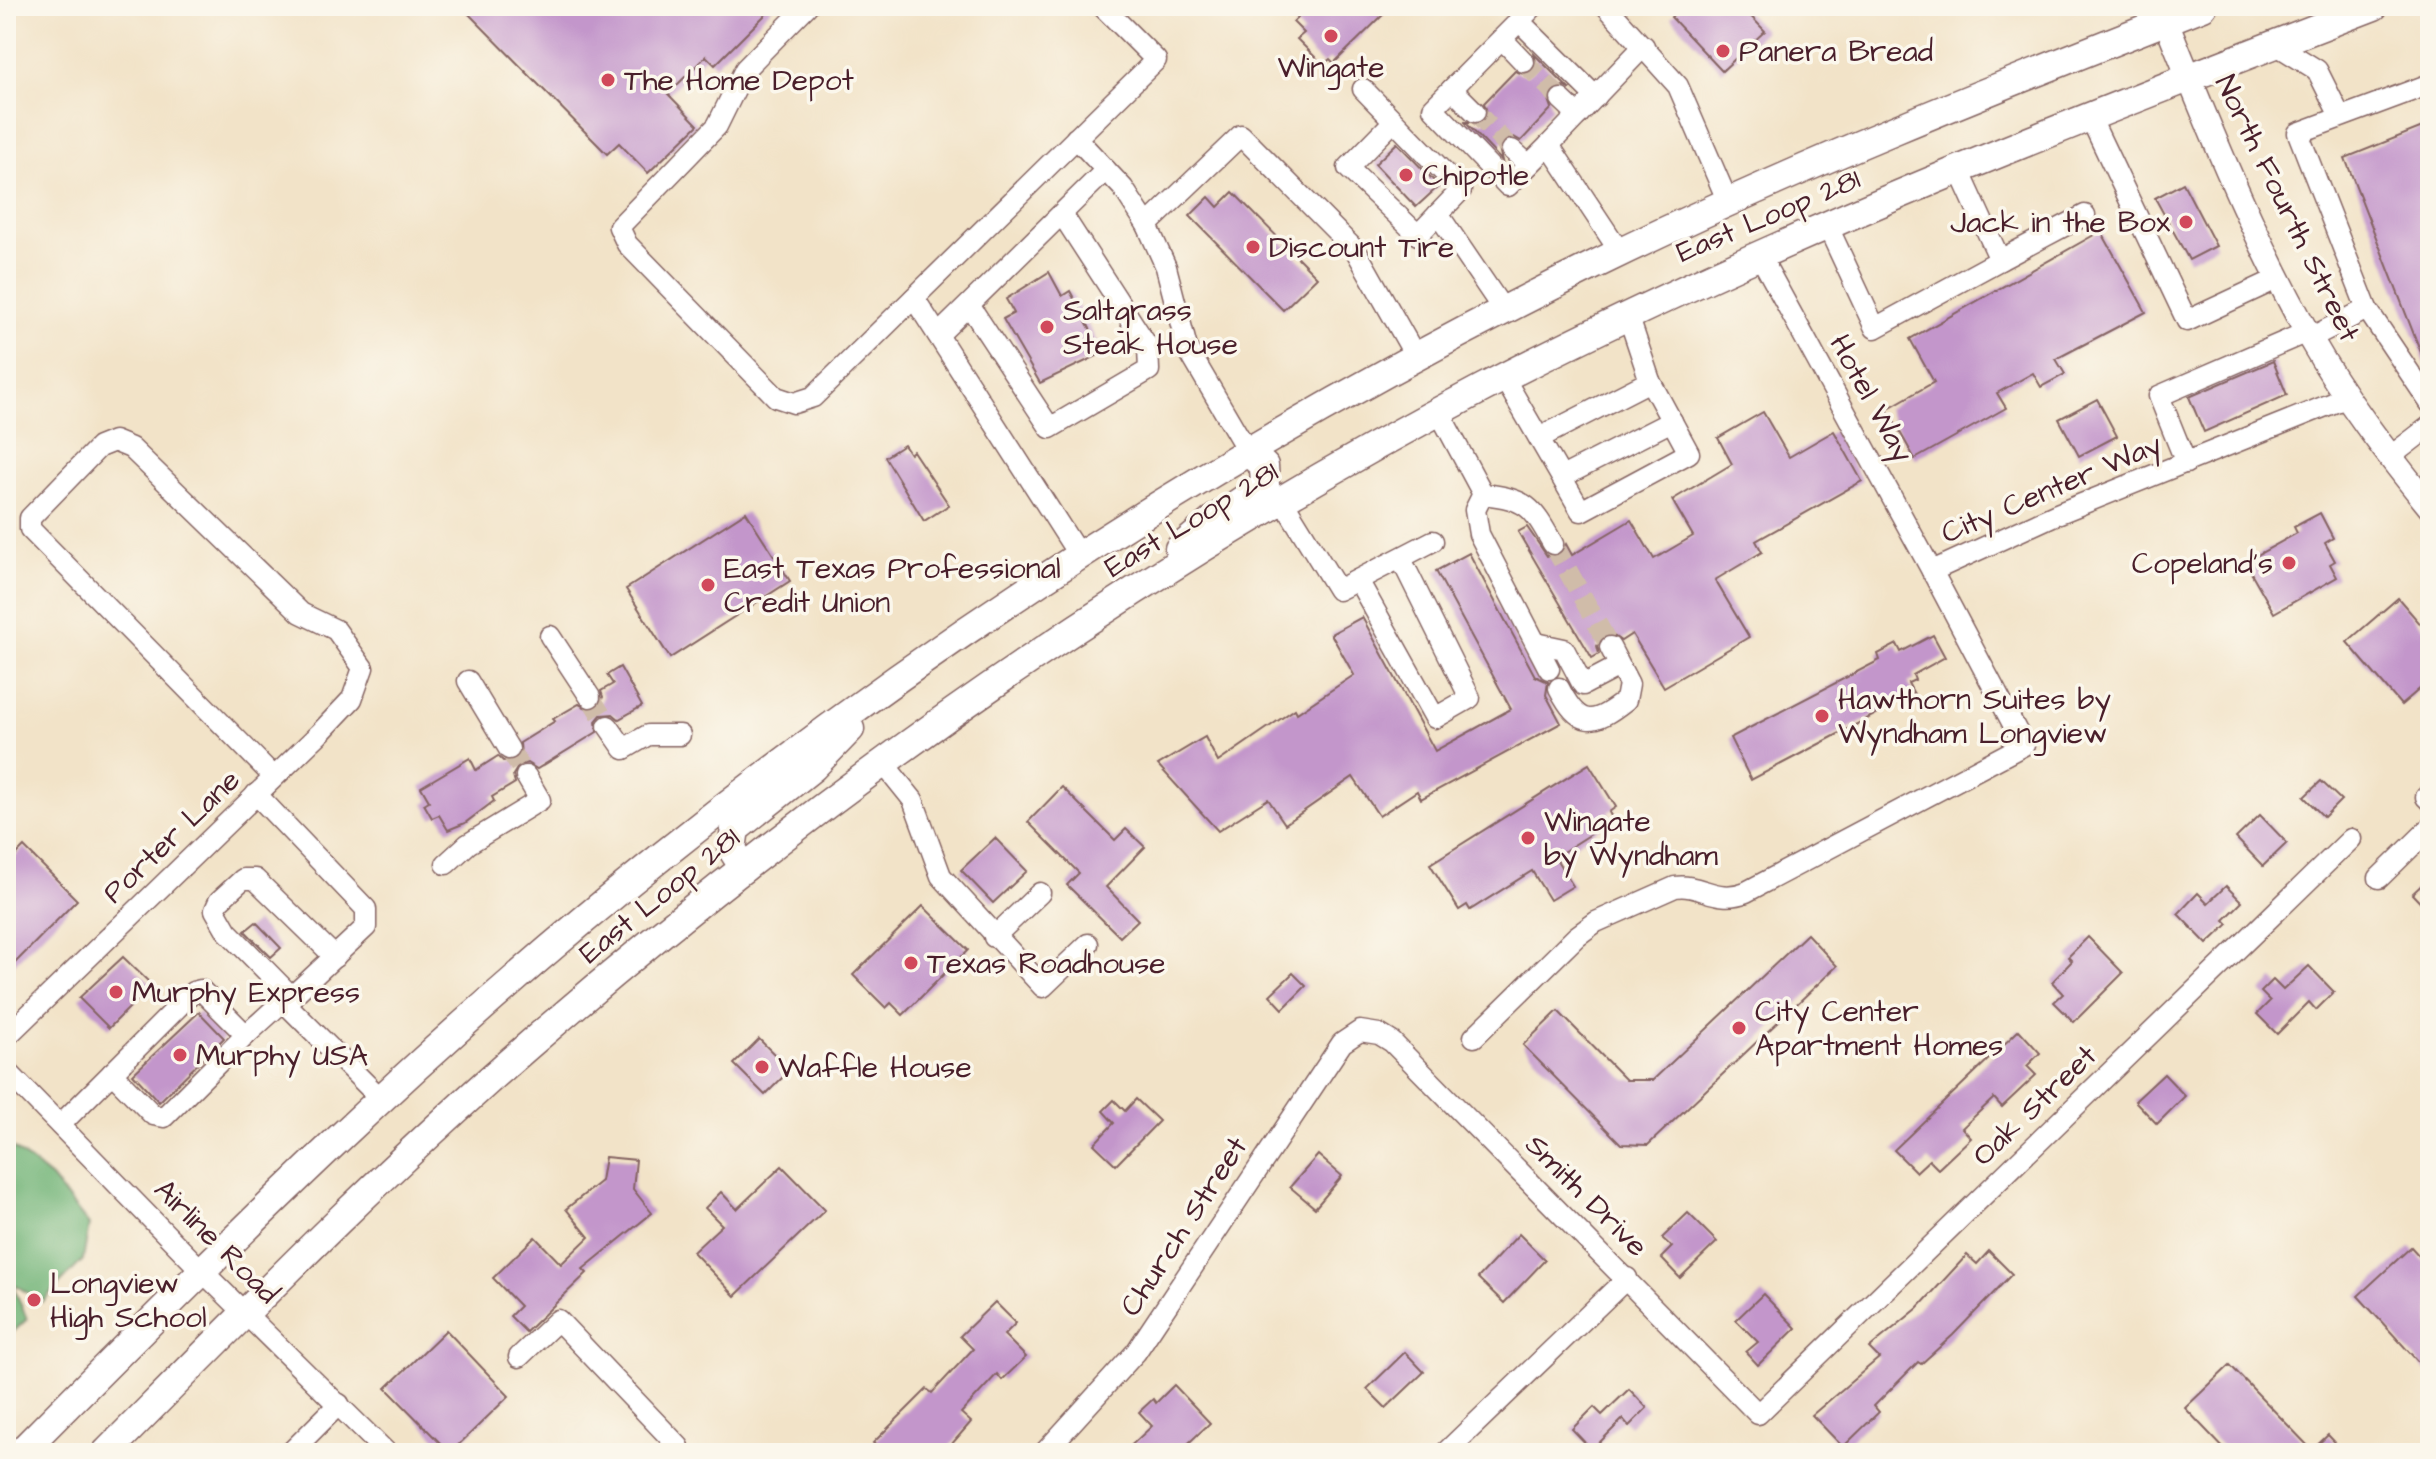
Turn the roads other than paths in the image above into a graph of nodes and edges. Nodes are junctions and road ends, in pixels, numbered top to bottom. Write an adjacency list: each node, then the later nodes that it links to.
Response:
1 (807, 6): 40 (street)
2 (1102, 6): 24 (street)
3 (1534, 6): 8 (street)
4 (1606, 6): 11 (street)
5 (2203, 6): 7 (highway, East Loop 281)
6 (2374, 6): 10 (highway, East Loop 281)
7 (2163, 13): 13 (main road, North Fourth Street); 30 (highway, East Loop 281)
8 (1519, 21): 9 (street); 17 (street)
9 (1502, 39): 12 (street); 16 (street)
10 (2275, 44): 13 (highway, East Loop 281); 21 (street)
11 (1644, 46): 17 (street); 30 (street)
12 (1524, 62)
13 (2189, 77): 22 (highway, East Loop 281); 39 (main road, North Fourth Street)
14 (2430, 84): 21 (street)
15 (1363, 89): 23 (street)
16 (1452, 89): 19 (street); 27 (street)
17 (1596, 97): 20 (street)
18 (1561, 99): 20 (street)
19 (1475, 112)
20 (1578, 115): 25 (street)
21 (2340, 116): 42 (street)
22 (2090, 117): 29 (highway, East Loop 281); 39 (street)
23 (1394, 121): 32 (street); 32 (street)
24 (1076, 138): 28 (street); 40 (street)
25 (1549, 145): 27 (street); 36 (street)
26 (1512, 150): 27 (street)
27 (1529, 165)
28 (1106, 170): 31 (street); 34 (street)
29 (1959, 170): 35 (highway, East Loop 281); 38 (street)
30 (1728, 202): 36 (highway, East Loop 281)
31 (1062, 214): 41 (street); 41 (street)
32 (1438, 214): 43 (street)
33 (2085, 215): 38 (street)
34 (1147, 225): 47 (street); 56 (street)
35 (1828, 227): 37 (highway, East Loop 281); 38 (street)
36 (1620, 252): 43 (highway, East Loop 281)
37 (1759, 254): 44 (highway, East Loop 281); 67 (street, Hotel Way)
38 (2000, 260)
39 (2279, 278): 46 (main road, North Fourth Street)
40 (914, 298): 45 (street)
41 (969, 305): 45 (street)
42 (2367, 309): 46 (street); 51 (street)
43 (1504, 311): 47 (highway, East Loop 281)
44 (1628, 315): 48 (highway, East Loop 281); 49 (street)
45 (938, 335): 65 (street)
46 (2309, 335): 50 (main road, North Fourth Street); 58 (street)
47 (1416, 357): 56 (highway, East Loop 281)
48 (1504, 378): 52 (highway, East Loop 281); 55 (street)
49 (1650, 381): 53 (street); 55 (street)
50 (2348, 397): 57 (main road, North Fourth Street); 58 (street, City Center Way)
51 (2430, 403)
52 (1439, 412): 60 (street); 61 (highway, East Loop 281)
53 (1672, 421): 59 (street); 59 (street)
54 (2430, 426): 57 (street)
55 (1539, 438): 59 (street)
56 (1248, 452): 65 (highway, East Loop 281); 69 (highway)
57 (2391, 456): 62 (main road, North Fourth Street)
58 (2186, 463): 67 (street, City Center Way)
59 (1562, 477)
60 (1483, 494): 64 (street); 71 (street)
61 (1283, 501): 68 (street); 69 (highway, East Loop 281)
62 (2430, 507)
63 (1433, 541): 66 (street)
64 (1553, 544)
65 (1080, 557): 73 (highway, East Loop 281)
66 (1401, 559): 68 (street); 68 (street)
67 (1932, 571): 99 (street, City Center Way)
68 (1358, 580)
69 (1105, 611): 80 (highway, East Loop 281)
70 (550, 636): 76 (street)
71 (1536, 643): 72 (street); 75 (street)
72 (1549, 669)
73 (900, 677): 89 (highway); 102 (highway, East Loop 281)
74 (468, 681): 79 (street)
75 (1559, 688)
76 (590, 697)
77 (608, 726): 78 (street)
78 (680, 735)
79 (509, 749)
80 (884, 764): 89 (highway, East Loop 281); 92 (street)
81 (526, 776): 88 (street)
82 (274, 777): 82 (street, Porter Lane); 83 (street, Porter Lane)
83 (256, 794): 94 (street); 98 (street, Porter Lane)
84 (2430, 794): 85 (street)
85 (2430, 801)
86 (2430, 828): 90 (street)
87 (2351, 839): 109 (street, Oak Street)
88 (446, 864)
89 (744, 868): 106 (highway, East Loop 281)
90 (2379, 878)
91 (1040, 893): 92 (street)
92 (994, 937): 93 (street)
93 (1088, 944)
94 (335, 957): 95 (street); 95 (street)
95 (288, 1000): 97 (street); 102 (street)
96 (1365, 1031): 105 (street, Smith Drive); 115 (street, Church Street)
97 (246, 1035): 101 (street); 101 (street)
98 (6, 1037)
99 (1474, 1037)
100 (6, 1070): 103 (street, Airline Road)
101 (112, 1073): 103 (street)
102 (380, 1098): 104 (highway, East Loop 281)
103 (60, 1125): 104 (street, Airline Road)
104 (201, 1270): 106 (street, Airline Road); 111 (highway, East Loop 281)
105 (1627, 1278): 109 (street, Smith Drive); 116 (street)
106 (246, 1312): 108 (street, Airline Road); 112 (highway, East Loop 281)
107 (519, 1357): 110 (street)
108 (339, 1404): 113 (street); 114 (street, Airline Road)
109 (1758, 1414)
110 (679, 1447)
111 (20, 1453)
112 (106, 1453)
113 (290, 1453)
114 (387, 1453)
115 (1044, 1453)
116 (1445, 1453)

